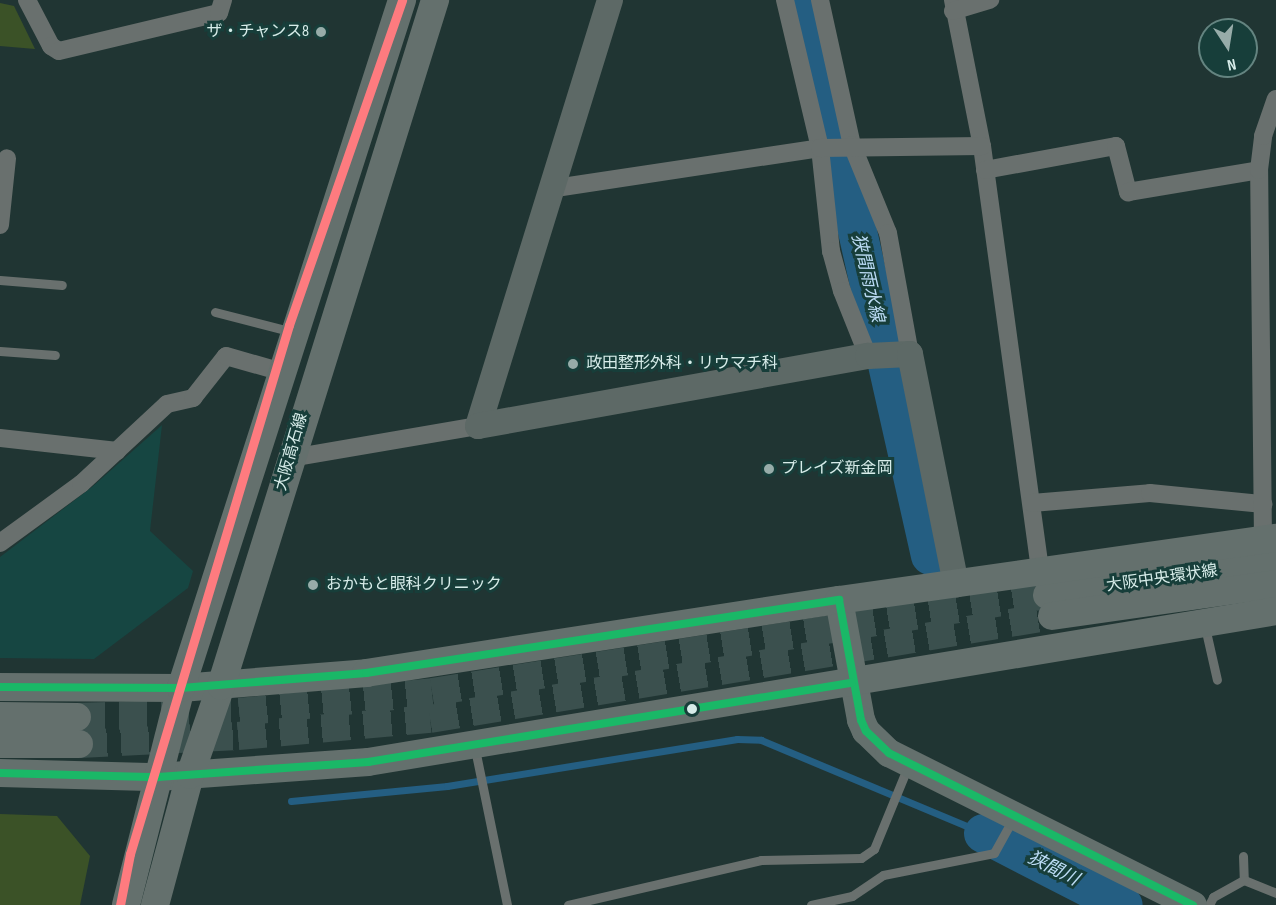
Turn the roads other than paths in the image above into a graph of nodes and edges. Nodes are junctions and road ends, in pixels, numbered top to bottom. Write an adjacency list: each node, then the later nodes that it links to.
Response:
1 (27, 0): 2 (street)
2 (223, 0)
3 (402, 0): 22 (main road, 大阪高石線)
4 (435, 0): 31 (main road, 大阪高石線)
5 (610, 0): 17 (street)
6 (785, 0): 12 (street)
7 (820, 0): 12 (street)
8 (990, 0): 9 (street)
9 (953, 6): 13 (street)
10 (1276, 99): 11 (street)
11 (1270, 137): 16 (street)
12 (837, 146): 13 (street); 17 (street); 25 (street); 25 (street)
13 (982, 146): 15 (street)
14 (7, 158): 18 (street)
15 (985, 170): 16 (street); 32 (street)
16 (1259, 170): 26 (street)
17 (549, 189): 28 (street)
18 (0, 225)
19 (0, 280): 20 (lane)
20 (62, 285)
21 (215, 312): 22 (lane)
22 (295, 332): 27 (main road, 大阪高石線)
23 (0, 351): 24 (lane)
24 (55, 355)
25 (888, 355): 28 (street); 36 (street)
26 (1269, 371): 33 (street)
27 (282, 372): 30 (street); 46 (main road, 大阪高石線)
28 (478, 426): 31 (street)
29 (0, 438): 30 (street)
30 (117, 451): 34 (street)
31 (291, 458): 44 (main road, 大阪高石線)
32 (1032, 503): 33 (street); 38 (street)
33 (1263, 504): 35 (street)
34 (0, 543)
35 (1272, 547): 38 (main road, 大阪中央環状線)
36 (956, 584): 38 (main road); 39 (main road)
37 (1276, 584): 38 (main road, 大阪中央環状線)
38 (1046, 594)
39 (839, 600): 43 (main road); 44 (main road)
40 (1275, 616): 41 (main road)
41 (1204, 623): 42 (lane); 43 (main road)
42 (1217, 680)
43 (852, 683): 49 (main road); 50 (main road)
44 (221, 686): 46 (main road); 52 (main road, 大阪高石線)
45 (0, 687): 46 (main road)
46 (181, 688): 53 (main road, 大阪高石線)
47 (0, 716): 48 (main road)
48 (0, 744)
49 (474, 745): 52 (main road); 60 (lane)
50 (908, 764): 54 (main road); 61 (lane)
51 (0, 773): 53 (main road)
52 (190, 774): 53 (main road); 59 (main road, 大阪高石線)
53 (158, 777): 58 (main road, 大阪高石線)
54 (1014, 817): 62 (lane); 63 (main road)
55 (1244, 856): 56 (lane)
56 (1244, 880): 57 (lane); 64 (lane)
57 (1276, 893)
58 (126, 905)
59 (154, 905)
60 (507, 905)
61 (568, 905)
62 (811, 905)
63 (1193, 905)
64 (1209, 905)

